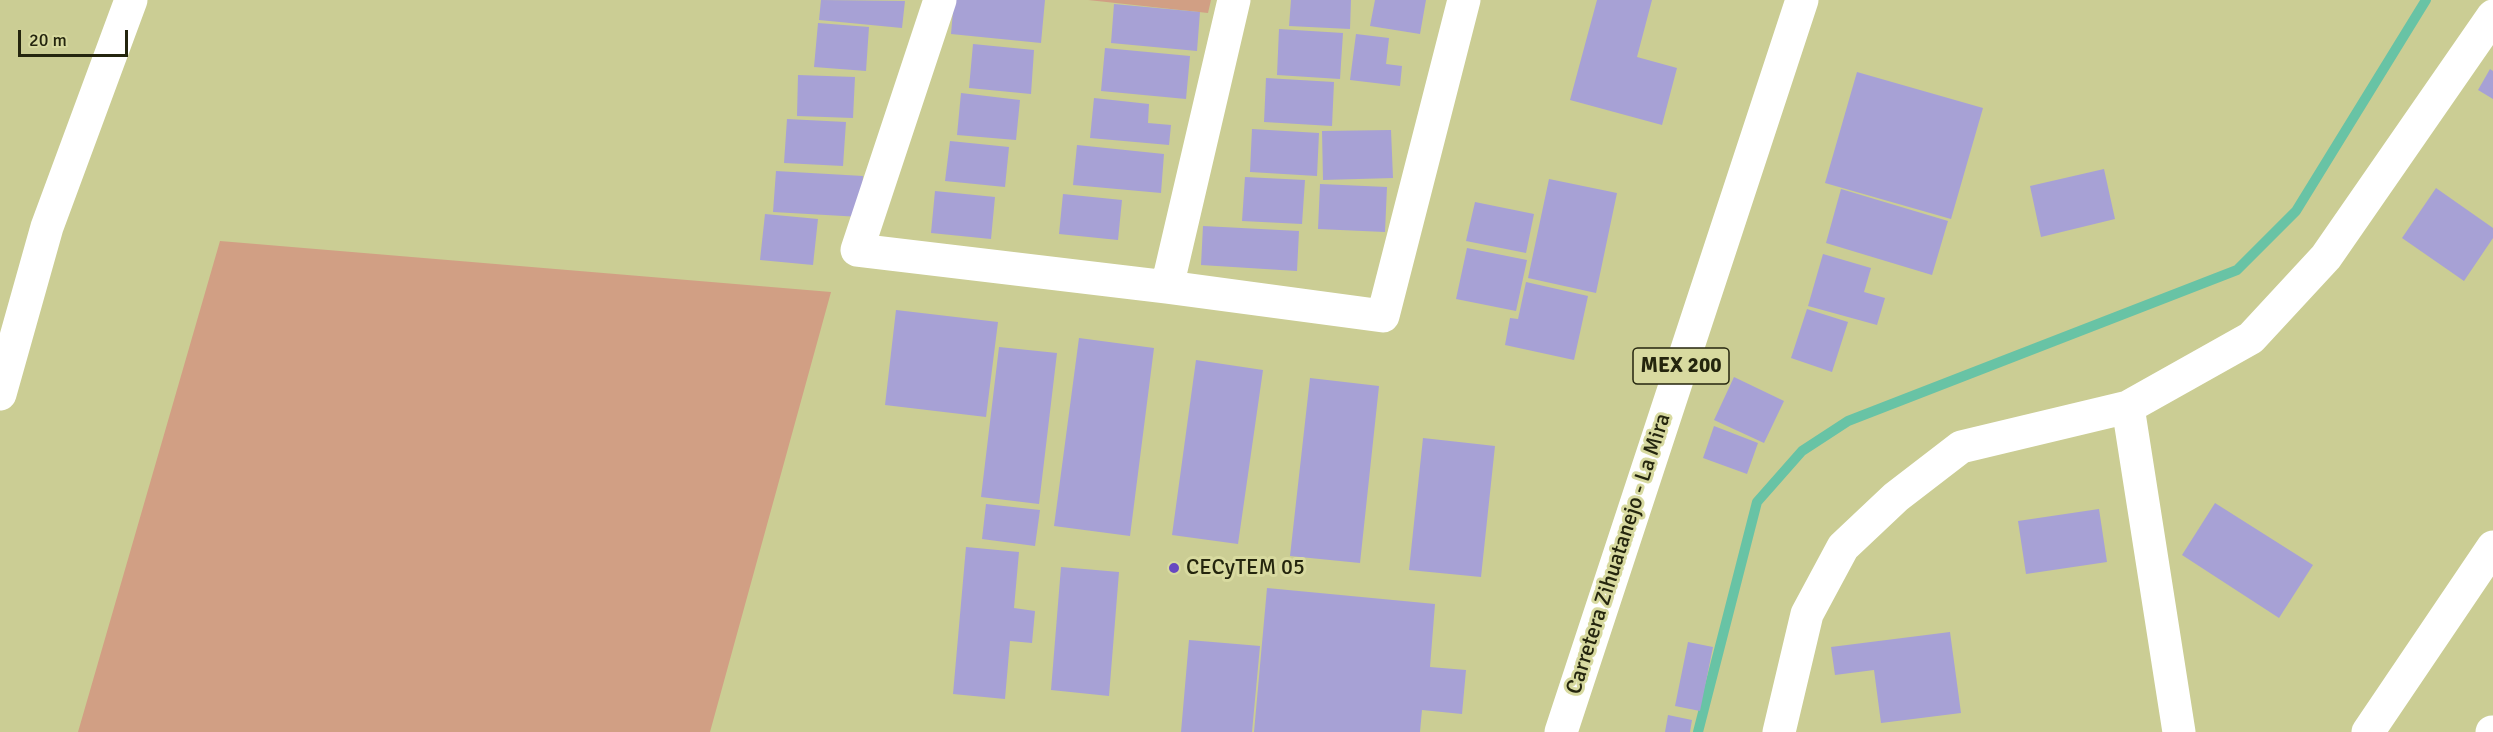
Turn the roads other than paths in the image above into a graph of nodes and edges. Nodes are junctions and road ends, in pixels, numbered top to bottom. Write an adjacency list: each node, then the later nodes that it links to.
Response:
1 (132, 0): 8 (main road)
2 (940, 0): 7 (main road)
3 (1234, 0): 7 (main road)
4 (1464, 0): 7 (main road)
5 (1802, 0): 11 (main road, Carretera Zihuatanejo - La Mira / MEX 200)
6 (2493, 16): 9 (main road)
7 (1167, 287)
8 (0, 394)
9 (2128, 407): 12 (main road); 13 (main road)
10 (2493, 547): 14 (main road)
11 (1561, 732)
12 (1779, 732)
13 (2179, 732)
14 (2368, 732)

